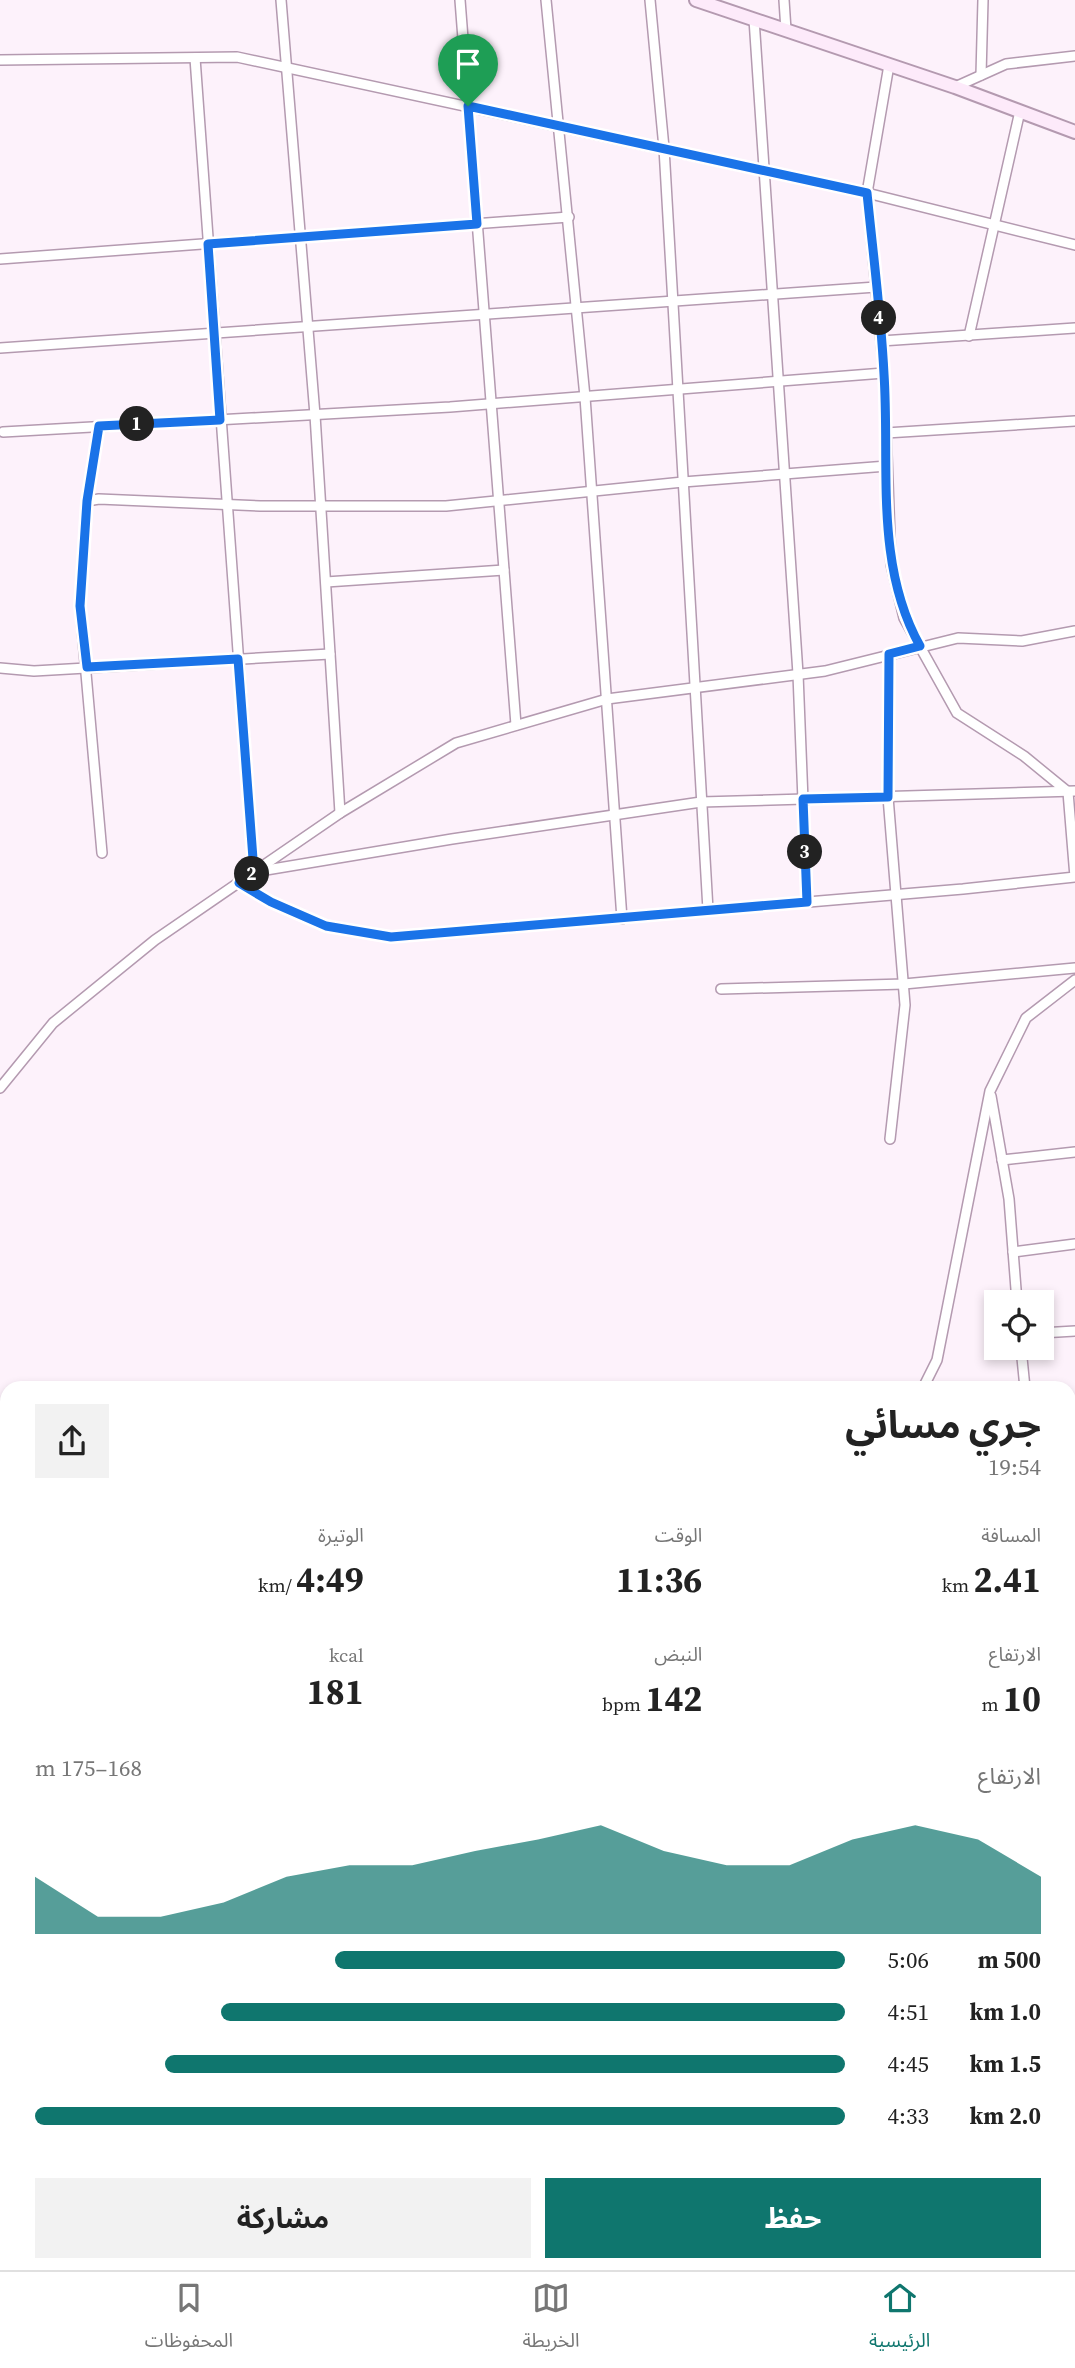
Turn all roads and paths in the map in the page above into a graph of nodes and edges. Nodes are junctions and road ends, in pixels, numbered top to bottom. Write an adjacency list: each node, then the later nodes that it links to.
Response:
1 (281, 0): 14 (street)
2 (460, 0): 17 (street)
3 (546, 0): 19 (street)
4 (650, 0): 21 (street)
5 (696, 0): 8 (street)
6 (784, 0): 9 (street)
7 (983, 0): 15 (street)
8 (754, 19): 9 (street); 22 (street)
9 (786, 30): 13 (street)
10 (1075, 56): 15 (street)
11 (195, 58): 12 (street); 14 (street); 28 (street)
12 (0, 60)
13 (890, 65): 16 (street); 23 (street)
14 (287, 68): 17 (street); 27 (street)
15 (981, 75): 16 (street)
16 (955, 87): 18 (street)
17 (468, 106): 19 (street); 25 (street)
18 (1020, 111): 20 (street); 26 (street)
19 (560, 126): 21 (street); 24 (street)
20 (1075, 132)
21 (664, 148): 22 (street); 33 (street)
22 (764, 170): 23 (street); 32 (street)
23 (867, 193): 26 (street); 31 (street)
24 (569, 217): 25 (street); 34 (street)
25 (477, 224): 27 (street); 35 (street)
26 (996, 225): 29 (street); 39 (street)
27 (301, 237): 28 (street); 36 (street)
28 (208, 244): 30 (street); 38 (street)
29 (1075, 245)
30 (0, 259)
31 (876, 287): 32 (street); 40 (street)
32 (772, 295): 33 (street); 43 (street)
33 (673, 302): 34 (street); 44 (street)
34 (577, 309): 35 (street); 45 (street)
35 (484, 315): 36 (street); 46 (street)
36 (308, 327): 38 (street); 47 (street)
37 (1075, 328): 39 (street)
38 (214, 334): 41 (street); 48 (street)
39 (969, 336): 40 (street)
40 (881, 341): 42 (street)
41 (0, 348)
42 (884, 373): 43 (street); 52 (street)
43 (778, 382): 44 (street); 54 (street)
44 (677, 390): 45 (street); 55 (street)
45 (585, 397): 46 (street); 56 (street)
46 (491, 404): 47 (street); 58 (street)
47 (315, 415): 48 (street); 60 (street)
48 (220, 420): 50 (street); 59 (street)
49 (1075, 421): 52 (street)
50 (99, 426): 51 (street); 57 (street)
51 (3, 432)
52 (886, 433): 53 (street)
53 (887, 466): 54 (street); 64 (street)
54 (784, 474): 55 (street); 70 (street)
55 (682, 482): 56 (street); 71 (street)
56 (592, 491): 58 (street); 72 (street)
57 (87, 501): 59 (street); 68 (street)
58 (498, 501): 60 (street); 61 (street)
59 (226, 505): 60 (street); 67 (street)
60 (321, 506): 62 (street)
61 (504, 570): 62 (street); 73 (street)
62 (326, 582): 65 (street)
63 (1075, 631): 64 (street)
64 (920, 646): 66 (street); 74 (street)
65 (330, 654): 67 (street); 78 (street)
66 (889, 654): 70 (street); 75 (street)
67 (238, 659): 68 (street); 81 (street)
68 (87, 667): 69 (street); 80 (street)
69 (0, 668)
70 (798, 674): 71 (street); 76 (street)
71 (695, 687): 72 (street); 77 (street)
72 (607, 699): 73 (street); 79 (street)
73 (516, 725): 78 (street)
74 (1072, 791): 75 (street); 83 (street)
75 (888, 797): 76 (street); 83 (street)
76 (803, 799): 77 (street); 84 (street)
77 (701, 802): 79 (street); 85 (street)
78 (340, 813): 81 (street)
79 (615, 815): 81 (street); 86 (street)
80 (102, 853)
81 (254, 872): 82 (street)
82 (239, 883): 86 (street); 91 (street)
83 (898, 895): 84 (street); 89 (street)
84 (807, 902): 85 (street)
85 (708, 910): 86 (street)
86 (622, 919)
87 (1075, 968): 89 (street)
88 (1075, 980): 92 (street)
89 (904, 984): 90 (street); 93 (street)
90 (721, 989)
91 (0, 1088)
92 (990, 1091): 95 (street); 102 (street)
93 (890, 1139)
94 (1075, 1152): 95 (street)
95 (1002, 1160): 97 (street)
96 (1075, 1244): 97 (street)
97 (1013, 1252): 98 (street)
98 (1016, 1290)
99 (1075, 1331): 100 (street)
100 (1054, 1333)
101 (1022, 1360): 103 (street)
102 (926, 1381)
103 (1024, 1381)

